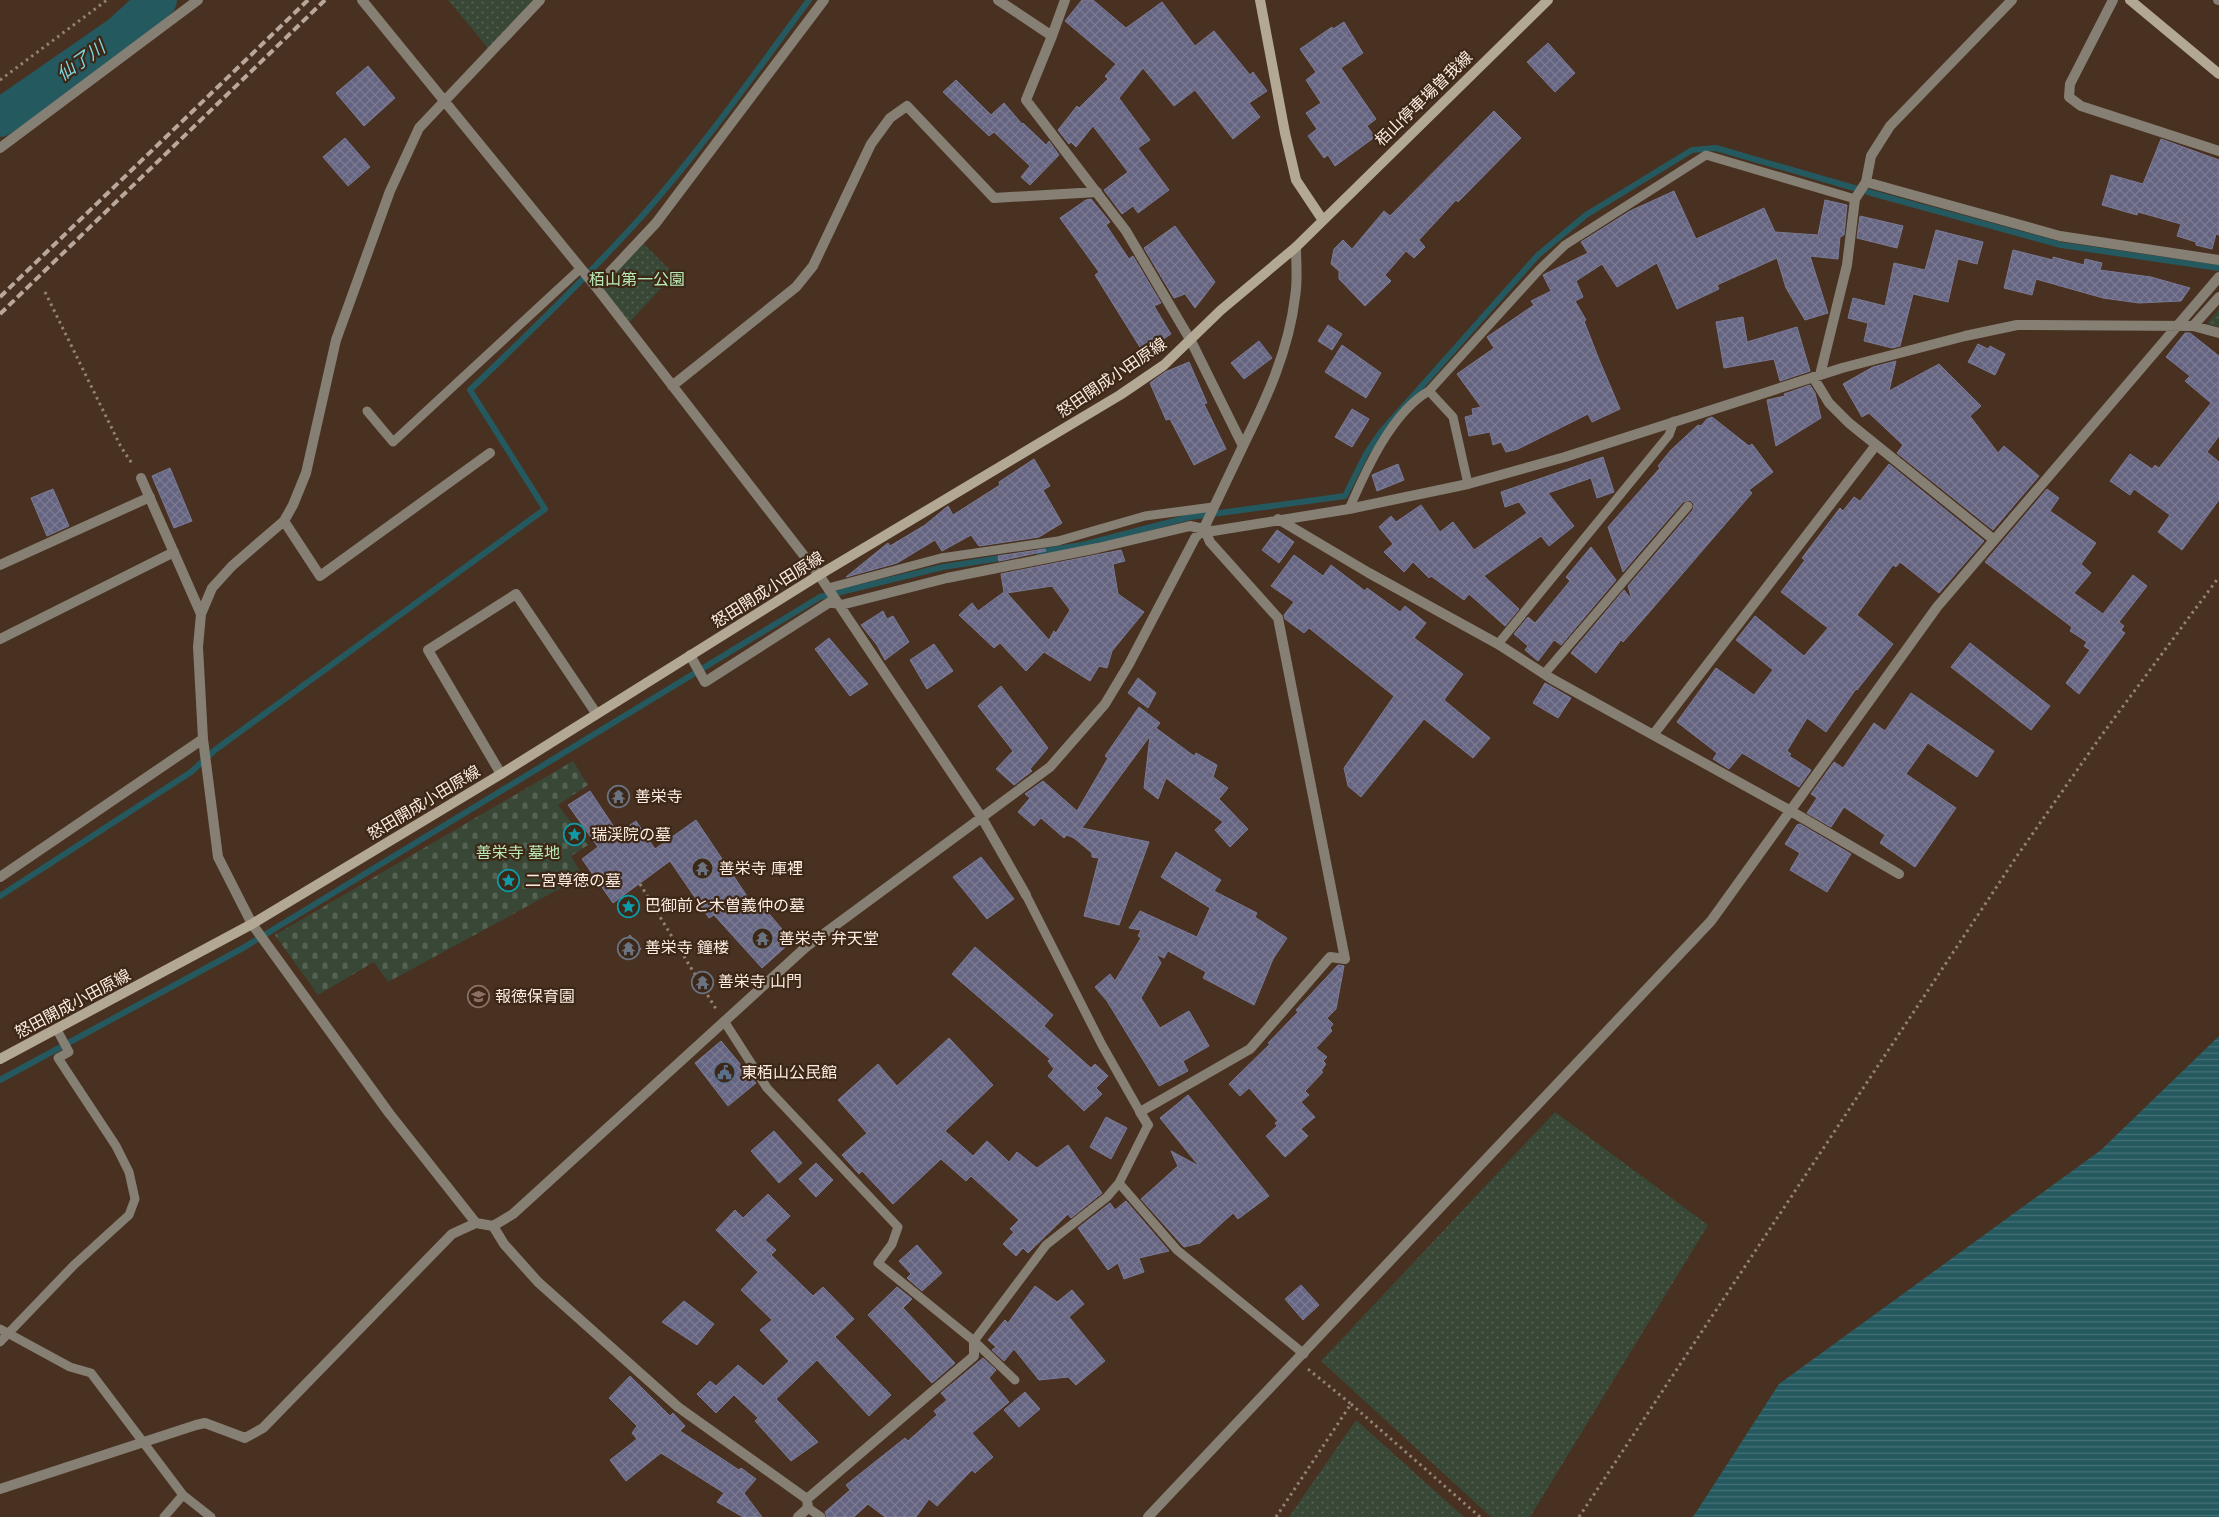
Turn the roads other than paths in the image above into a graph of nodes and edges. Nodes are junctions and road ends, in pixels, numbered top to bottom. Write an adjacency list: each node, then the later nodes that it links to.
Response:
1 (198, 0): 15 (street)
2 (362, 0): 14 (street)
3 (540, 0): 14 (street)
4 (824, 0): 25 (street)
5 (998, 0): 12 (street)
6 (1065, 0): 12 (street)
7 (1260, 0): 20 (main road)
8 (1548, 0): 20 (main road, 栢山停車場曽我線)
9 (2012, 0): 17 (street)
10 (2113, 0): 16 (street)
11 (2130, 0): 13 (main road)
12 (1052, 36): 18 (street)
13 (2219, 74)
14 (445, 102): 23 (street); 46 (street)
15 (0, 148)
16 (2219, 151)
17 (1866, 182): 19 (street); 22 (street)
18 (1097, 192): 30 (street); 32 (street)
19 (1855, 199): 31 (street); 33 (lane)
20 (1322, 219): 21 (main road, 怒田開成小田原線)
21 (1296, 247): 30 (main road, 怒田開成小田原線); 37 (street)
22 (2219, 260)
23 (580, 269): 25 (street); 34 (lane)
24 (2219, 277): 27 (street)
25 (596, 287): 32 (street)
26 (2219, 296): 28 (street)
27 (2175, 326): 28 (street); 31 (street); 48 (street)
28 (2193, 326): 29 (street)
29 (2219, 333)
30 (1191, 341): 37 (street); 51 (main road, 怒田開成小田原線)
31 (1816, 376): 35 (street); 36 (street)
32 (672, 386): 51 (street)
33 (1429, 391): 40 (lane); 44 (lane)
34 (367, 412)
35 (1674, 421): 40 (street); 56 (lane)
36 (1876, 444): 48 (street); 60 (street)
37 (1243, 446): 43 (street)
38 (490, 453): 46 (street)
39 (141, 478): 41 (street)
40 (1468, 484): 44 (street)
41 (150, 497): 49 (street); 50 (street)
42 (1688, 506): 58 (lane)
43 (1212, 508): 47 (street); 52 (lane)
44 (1350, 508): 45 (street)
45 (1278, 519): 47 (street); 56 (street)
46 (284, 520): 54 (street)
47 (1204, 528): 53 (street); 64 (street); 72 (street)
48 (1994, 540): 63 (street)
49 (174, 552): 54 (street); 55 (street)
50 (0, 565)
51 (819, 575): 52 (street); 57 (main road, 怒田開成小田原線)
52 (828, 588): 53 (street)
53 (841, 604): 57 (street); 64 (street)
54 (200, 614): 61 (street)
55 (0, 639)
56 (1498, 644): 58 (street)
57 (690, 655): 59 (main road, 怒田開成小田原線)
58 (1546, 673): 60 (street)
59 (596, 713): 62 (main road, 怒田開成小田原線); 62 (street)
60 (1654, 735): 63 (street)
61 (202, 740): 66 (street); 68 (street)
62 (501, 774): 68 (main road, 怒田開成小田原線)
63 (1789, 810): 65 (street); 80 (street)
64 (982, 818): 67 (street); 69 (street)
65 (1899, 874)
66 (0, 877)
67 (1026, 895): 72 (lane)
68 (252, 924): 70 (main road, 怒田開成小田原線); 75 (street)
69 (724, 1021): 76 (street); 78 (lane)
70 (57, 1030): 71 (main road, 怒田開成小田原線); 77 (lane)
71 (0, 1059)
72 (1140, 1112): 73 (street)
73 (1148, 1125): 74 (lane)
74 (1119, 1183): 78 (lane); 80 (lane)
75 (476, 1222): 76 (street); 82 (street)
76 (494, 1226): 85 (street)
77 (4, 1331): 79 (lane); 82 (lane)
78 (974, 1341): 81 (lane); 85 (street)
79 (0, 1342)
80 (1301, 1357): 90 (street)
81 (1015, 1380)
82 (145, 1442): 83 (street); 84 (lane)
83 (0, 1489)
84 (183, 1495): 86 (lane); 87 (lane)
85 (807, 1504): 88 (street); 89 (lane)
86 (164, 1517)
87 (211, 1517)
88 (798, 1517)
89 (820, 1517)
90 (1148, 1517)

